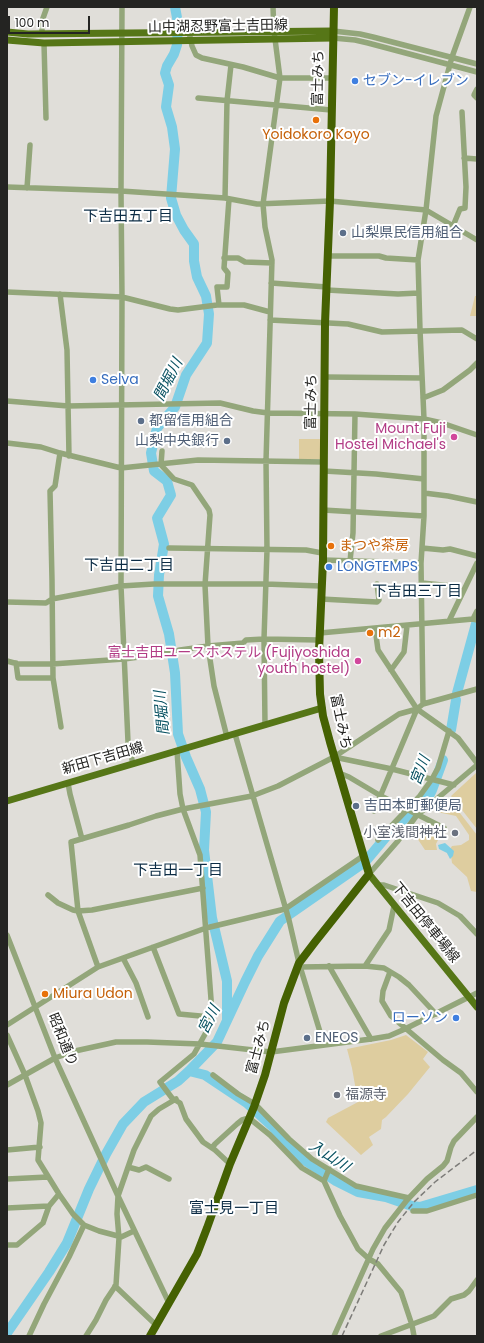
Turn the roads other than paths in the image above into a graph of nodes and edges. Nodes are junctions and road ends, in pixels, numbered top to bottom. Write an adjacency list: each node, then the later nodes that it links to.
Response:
1 (47, 7): 10 (street)
2 (122, 7): 9 (street)
3 (273, 7): 6 (street)
4 (334, 7): 11 (highway, 富士みち)
5 (470, 7): 17 (street)
6 (274, 31): 8 (main road, 山中湖忍野富士吉田線); 11 (main road, 山中湖忍野富士吉田線); 12 (street)
7 (7, 32): 10 (main road, 山中湖忍野富士吉田線)
8 (186, 32): 9 (main road, 山中湖忍野富士吉田線); 15 (street)
9 (123, 33): 10 (main road, 山中湖忍野富士吉田線); 14 (street)
10 (42, 34)
11 (333, 34): 12 (main road, 山中湖忍野富士吉田線); 17 (street); 20 (street); 23 (highway, 富士みち)
12 (275, 39): 15 (main road, 山中湖忍野富士吉田線); 22 (street)
13 (7, 40): 16 (main road, 山中湖忍野富士吉田線)
14 (122, 41): 15 (main road, 山中湖忍野富士吉田線); 16 (main road, 山中湖忍野富士吉田線); 37 (street)
15 (191, 41): 19 (street)
16 (44, 42): 31 (street)
17 (452, 57): 18 (street); 20 (street)
18 (477, 64)
19 (231, 65): 22 (street); 27 (street)
20 (450, 65): 21 (street); 41 (street)
21 (477, 72)
22 (280, 78): 23 (street); 28 (street)
23 (332, 78): 29 (highway, 富士みち)
24 (477, 89): 26 (street)
25 (198, 98): 27 (street)
26 (477, 98)
27 (227, 101): 28 (street); 38 (street)
28 (276, 106): 29 (street); 40 (street)
29 (331, 110): 39 (highway, 富士みち)
30 (462, 112): 33 (street)
31 (46, 118)
32 (30, 145): 36 (street)
33 (464, 158): 34 (street); 42 (street)
34 (477, 159)
35 (7, 186): 36 (street)
36 (27, 188): 37 (street)
37 (120, 191): 38 (street); 53 (street)
38 (227, 198): 40 (street); 45 (street)
39 (330, 201): 40 (street); 41 (street); 44 (highway, 富士みち)
40 (263, 204): 47 (street)
41 (426, 210): 42 (street); 46 (street)
42 (453, 226): 43 (street)
43 (477, 240)
44 (328, 256): 46 (street); 49 (highway, 富士みち)
45 (224, 258): 47 (street); 54 (street)
46 (418, 260): 51 (street)
47 (272, 263): 48 (street)
48 (271, 283): 49 (street); 55 (street)
49 (327, 288): 51 (street); 57 (highway, 富士みち)
50 (7, 292): 52 (street)
51 (419, 293): 58 (street)
52 (60, 294): 53 (street); 65 (street)
53 (122, 297): 54 (street); 66 (street)
54 (218, 305): 55 (street)
55 (270, 312): 56 (street)
56 (270, 320): 57 (street); 67 (street)
57 (325, 323): 58 (street); 61 (highway, 富士みち)
58 (420, 330): 59 (street); 62 (street)
59 (477, 339)
60 (477, 363): 63 (street)
61 (325, 377): 62 (street); 68 (highway, 富士みち)
62 (422, 378): 63 (street)
63 (423, 398): 70 (street)
64 (7, 401): 65 (street)
65 (68, 406): 66 (street); 75 (street)
66 (121, 406): 67 (street); 79 (street)
67 (268, 412): 68 (street); 76 (street)
68 (325, 414): 69 (street); 77 (highway, 富士みち)
69 (355, 414): 70 (street); 81 (street)
70 (424, 419): 71 (street); 82 (street)
71 (477, 435)
72 (7, 443): 74 (street)
73 (162, 451): 78 (street)
74 (60, 454): 75 (street); 104 (street)
75 (70, 456): 79 (street)
76 (266, 461): 77 (street); 78 (street); 91 (street)
77 (324, 462): 80 (highway, 富士みち)
78 (161, 465): 79 (street); 89 (street)
79 (121, 468): 101 (street)
80 (324, 471): 81 (street); 85 (highway, 富士みち)
81 (354, 472): 82 (street); 86 (street)
82 (424, 479): 83 (street)
83 (424, 493): 84 (street); 87 (street)
84 (477, 502)
85 (323, 510): 86 (street); 93 (highway, 富士みち)
86 (353, 512): 87 (street); 94 (street)
87 (424, 516): 90 (street)
88 (169, 548): 89 (street)
89 (208, 548): 91 (street); 100 (street)
90 (422, 548): 92 (street); 95 (street)
91 (267, 550): 93 (street); 98 (street)
92 (477, 556)
93 (322, 557): 94 (street); 102 (highway, 富士みち)
94 (350, 561): 95 (street)
95 (421, 563): 97 (street)
96 (477, 563): 103 (street)
97 (422, 583): 103 (street); 110 (street)
98 (265, 584): 100 (street); 102 (street); 114 (street)
99 (377, 584): 105 (street)
100 (205, 585): 101 (street); 115 (street)
101 (121, 586): 104 (street); 116 (street)
102 (321, 586): 105 (highway, 富士みち)
103 (463, 592): 109 (street)
104 (52, 599): 106 (street); 119 (street)
105 (321, 599): 113 (highway, 富士みち)
106 (7, 602)
107 (477, 611): 108 (street)
108 (475, 619): 109 (street)
109 (449, 621): 110 (street)
110 (422, 624): 111 (street); 123 (street)
111 (407, 626): 112 (street); 120 (street)
112 (375, 628): 113 (street); 120 (street)
113 (319, 636): 114 (street); 124 (highway, 富士みち)
114 (264, 639): 115 (street); 126 (street)
115 (208, 646): 116 (street); 130 (street)
116 (124, 659): 119 (street); 133 (street)
117 (7, 661): 118 (street)
118 (16, 663): 119 (street); 121 (street)
119 (52, 664): 121 (street)
120 (391, 670): 125 (street)
121 (52, 678): 127 (street)
122 (477, 689): 123 (street)
123 (423, 704): 125 (street)
124 (322, 708): 126 (main road, 新田下吉田線); 132 (highway, 富士みち)
125 (417, 709): 128 (street); 132 (street); 135 (street)
126 (264, 725): 129 (main road, 新田下吉田線)
127 (61, 726)
128 (449, 731): 134 (street); 137 (street)
129 (235, 734): 130 (main road, 新田下吉田線); 140 (street)
130 (227, 737): 131 (main road, 新田下吉田線)
131 (180, 750): 133 (main road, 新田下吉田線); 143 (street)
132 (334, 757): 135 (street); 136 (highway, 富士みち); 140 (street)
133 (133, 764): 138 (main road, 新田下吉田線)
134 (477, 764): 139 (street)
135 (392, 769): 137 (street); 141 (street)
136 (339, 773): 141 (street); 150 (highway, 富士みち)
137 (432, 779): 139 (street); 144 (street)
138 (68, 783): 142 (main road, 新田下吉田線); 148 (street)
139 (454, 785): 146 (street)
140 (252, 796): 143 (street); 156 (street)
141 (381, 796): 144 (street); 145 (street)
142 (7, 801)
143 (183, 809): 148 (street); 153 (street)
144 (407, 810): 146 (street); 149 (street)
145 (374, 811)
146 (417, 815): 147 (street); 151 (street)
147 (444, 828)
148 (82, 839): 157 (street)
149 (378, 840)
150 (363, 857): 151 (highway, 富士みち); 156 (street)
151 (368, 872): 152 (main road, 下吉田停車場線); 163 (highway, 富士みち)
152 (378, 885): 155 (main road, 下吉田停車場線); 159 (street)
153 (203, 888): 157 (street); 158 (street)
154 (48, 896): 157 (street)
155 (394, 906): 165 (street); 169 (main road, 下吉田停車場線)
156 (285, 910): 158 (street); 163 (street)
157 (78, 911): 166 (street)
158 (208, 928): 161 (street); 174 (street)
159 (477, 934)
160 (7, 935): 170 (street, 昭和通り)
161 (153, 947): 162 (street); 174 (street)
162 (123, 958): 166 (street); 173 (street)
163 (300, 965): 164 (street); 180 (street); 181 (highway, 富士みち)
164 (329, 966): 165 (street); 178 (street)
165 (365, 966): 167 (street)
166 (98, 967): 170 (street)
167 (390, 972): 172 (street); 176 (street)
168 (477, 993): 169 (street)
169 (469, 997): 171 (main road, 下吉田停車場線); 172 (street)
170 (35, 1006): 175 (street); 182 (street, 昭和通り)
171 (477, 1007)
172 (436, 1014): 176 (street)
173 (148, 1017)
174 (211, 1017): 179 (street)
175 (7, 1024)
176 (405, 1029): 178 (street); 186 (street)
177 (7, 1035): 183 (street)
178 (371, 1039): 180 (street)
179 (200, 1044): 181 (street); 182 (street); 187 (street)
180 (324, 1045): 181 (street)
181 (271, 1052): 188 (highway, 富士みち)
182 (55, 1058): 183 (street); 202 (street, 昭和通り)
183 (25, 1075): 185 (street); 191 (street)
184 (213, 1075): 188 (street)
185 (7, 1085)
186 (477, 1092)
187 (174, 1098): 192 (street); 195 (street)
188 (255, 1106): 189 (highway, 富士みち); 196 (street)
189 (250, 1117): 192 (street); 194 (highway, 富士みち); 200 (street)
190 (477, 1117): 204 (street)
191 (40, 1147): 193 (street); 197 (street)
192 (212, 1148): 194 (street)
193 (7, 1150)
194 (230, 1164): 215 (highway, 富士みち)
195 (128, 1167): 199 (street); 202 (street)
196 (329, 1170): 200 (street); 204 (street)
197 (48, 1178): 198 (street); 201 (street)
198 (7, 1179)
199 (169, 1179)
200 (324, 1180): 212 (street)
201 (59, 1194): 205 (street); 208 (street)
202 (118, 1196): 209 (street); 210 (street)
203 (477, 1196): 207 (street)
204 (408, 1199): 212 (street)
205 (49, 1206): 206 (street); 211 (street)
206 (7, 1208)
207 (413, 1211)
208 (83, 1224): 210 (street); 218 (street)
209 (134, 1231): 210 (street); 215 (street)
210 (119, 1237): 214 (street)
211 (7, 1245)
212 (369, 1259): 216 (street); 221 (street)
213 (477, 1280): 216 (street)
214 (115, 1286): 217 (street); 219 (street)
215 (169, 1303): 217 (highway, 富士みち)
216 (412, 1324): 222 (street); 223 (street)
217 (156, 1325): 220 (highway, 富士みち)
218 (29, 1336)
219 (86, 1336)
220 (150, 1336)
221 (334, 1336)
222 (381, 1336)
223 (414, 1336)

